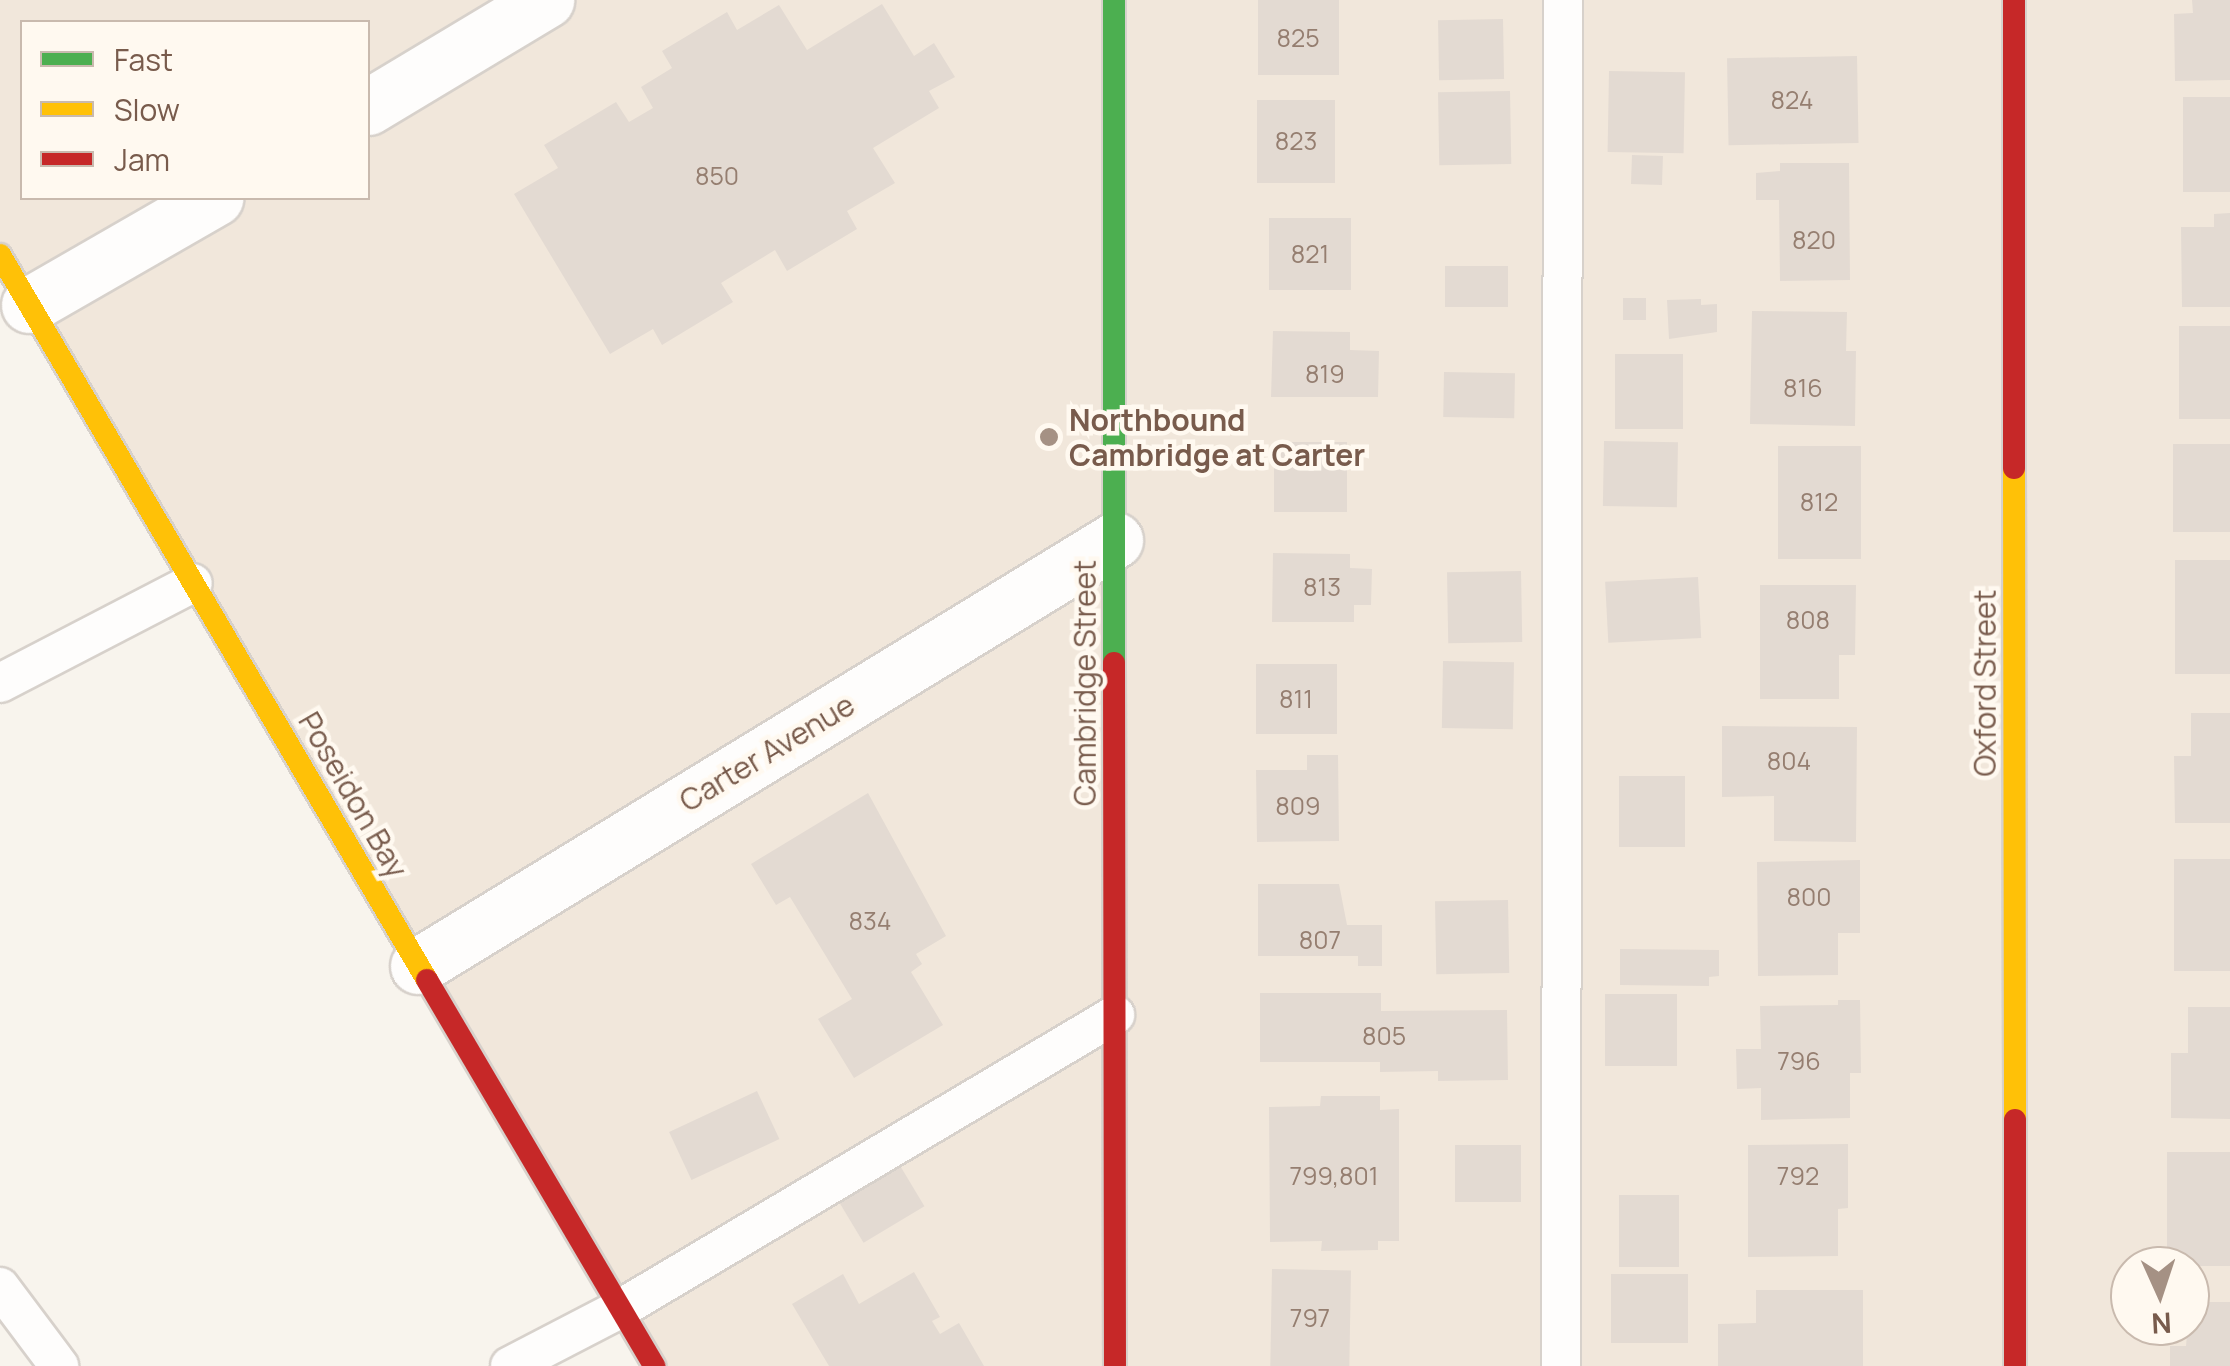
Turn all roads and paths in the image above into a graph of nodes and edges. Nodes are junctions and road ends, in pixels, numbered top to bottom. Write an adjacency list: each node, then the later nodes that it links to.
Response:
1 (546, 0): 5 (street)
2 (1114, 0): 9 (street, Cambridge Street)
3 (1563, 0): 20 (lane)
4 (2014, 0): 21 (street, Oxford Street)
5 (370, 106)
6 (212, 200): 8 (street)
7 (0, 255): 8 (street, Poseidon Bay)
8 (30, 305): 10 (street, Poseidon Bay)
9 (1114, 540): 12 (street, Carter Avenue); 13 (street, Cambridge Street)
10 (193, 583): 11 (lane); 12 (street, Poseidon Bay)
11 (0, 683)
12 (418, 966): 15 (street, Poseidon Bay)
13 (1114, 1015): 15 (lane); 19 (street, Cambridge Street)
14 (0, 1287): 16 (lane)
15 (620, 1309): 17 (lane); 18 (street, Poseidon Bay)
16 (59, 1366)
17 (510, 1366)
18 (654, 1366)
19 (1115, 1366)
20 (1561, 1366)
21 (2015, 1366)

